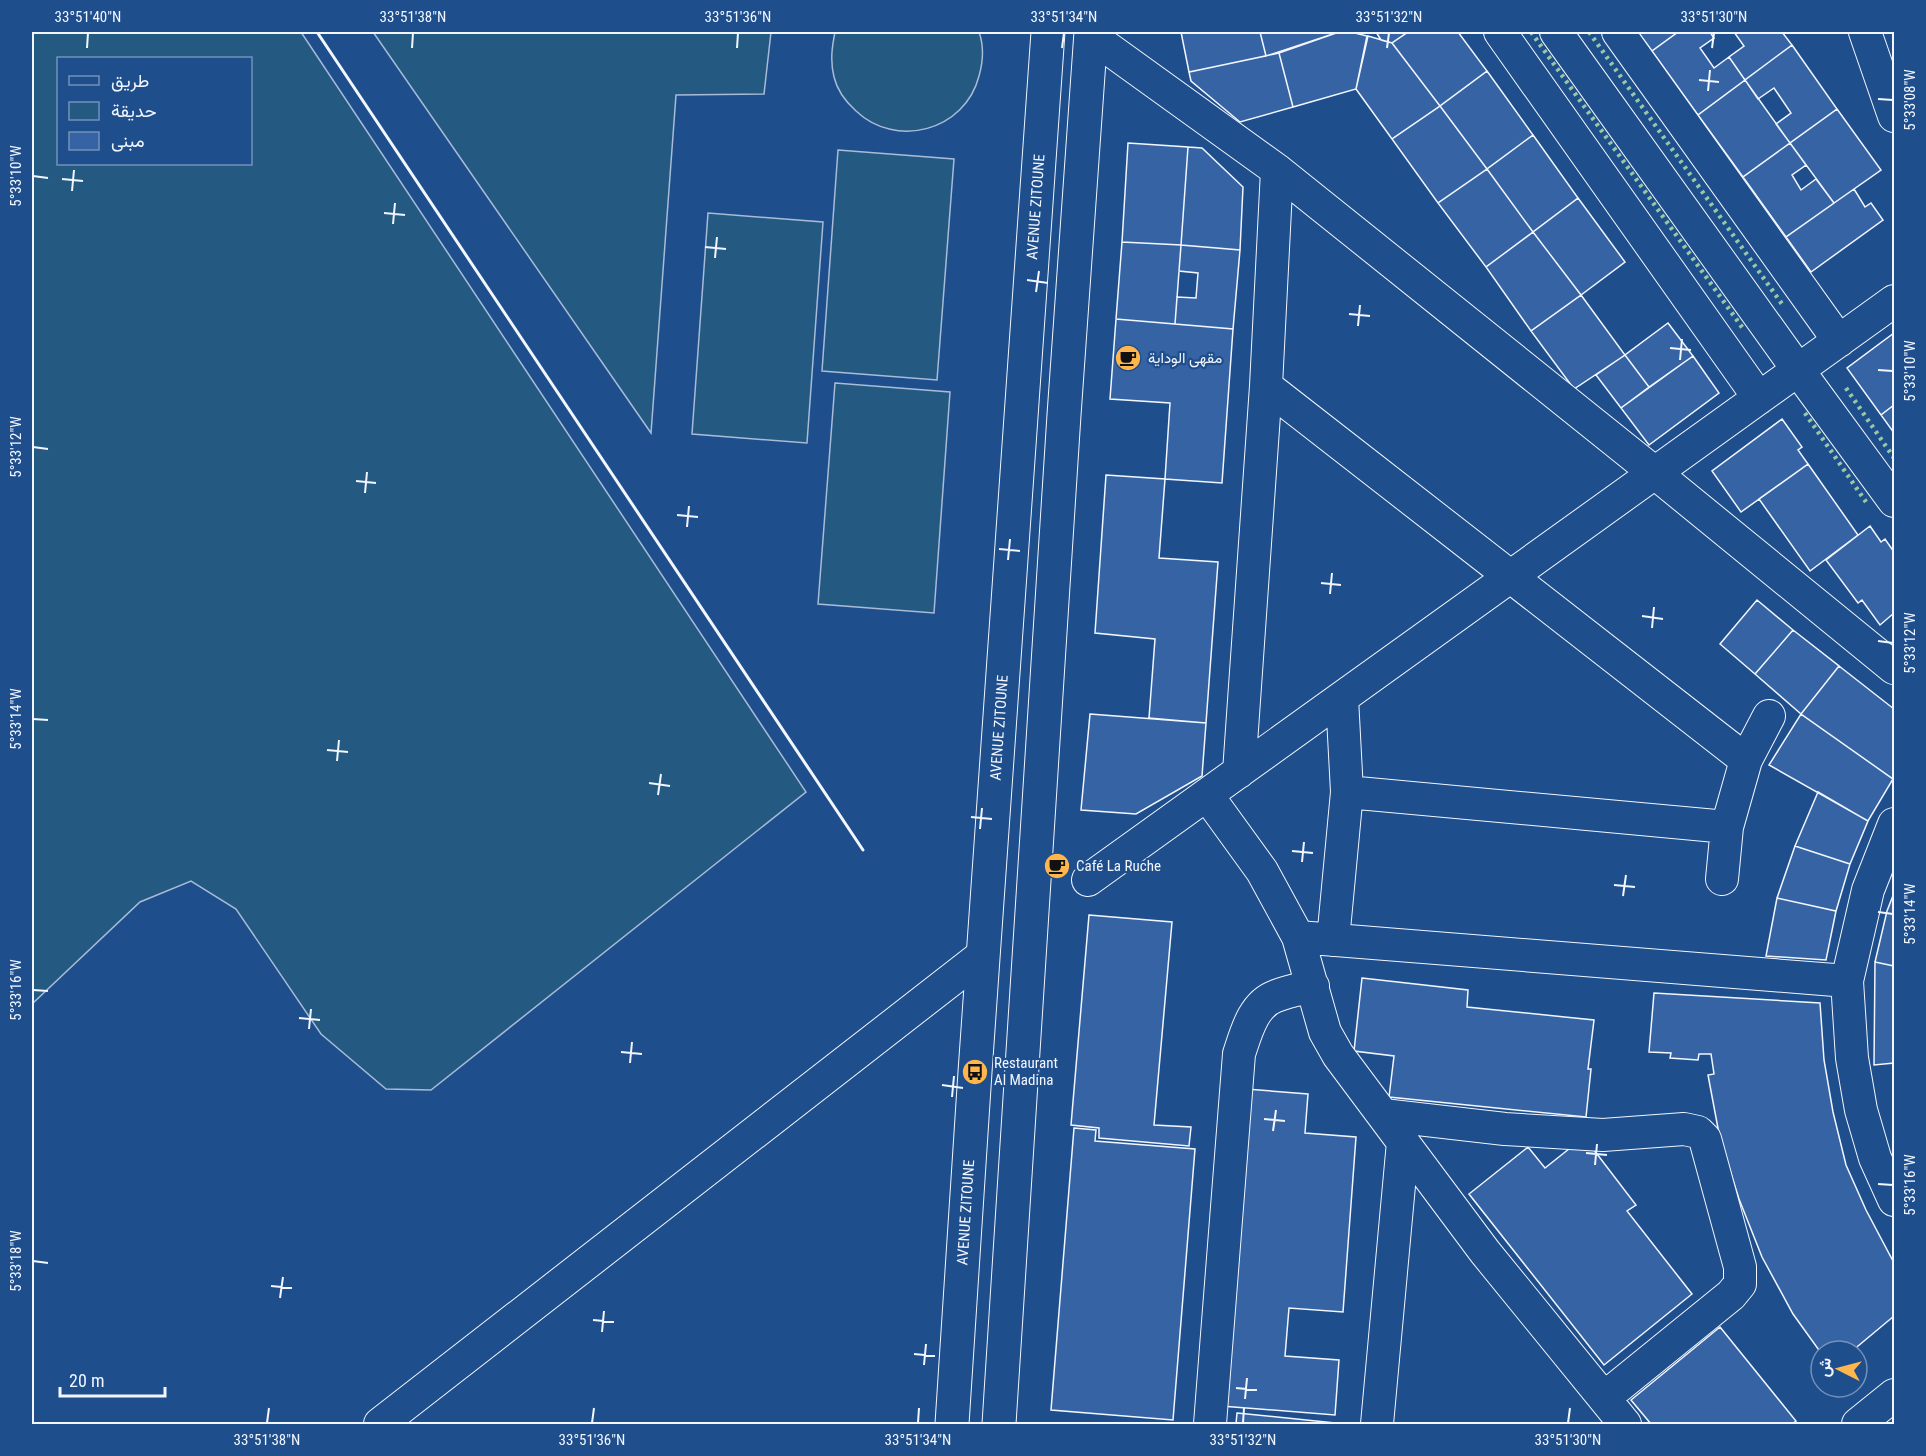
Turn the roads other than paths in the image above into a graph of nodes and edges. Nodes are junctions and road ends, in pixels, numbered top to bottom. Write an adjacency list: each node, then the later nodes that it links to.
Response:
1 (1048, 32): 30 (main road, AVENUE ZITOUNE)
2 (1500, 32): 13 (street)
3 (1556, 32): 11 (street)
4 (1618, 32): 10 (street)
5 (1865, 32): 7 (street)
6 (1091, 34): 8 (street); 40 (main road)
7 (1894, 116)
8 (1277, 170): 12 (street); 14 (street)
9 (1894, 301): 10 (street)
10 (1839, 340): 11 (street)
11 (1798, 370): 13 (street); 15 (street)
12 (1266, 386): 16 (street); 21 (street)
13 (1759, 398): 14 (street)
14 (1655, 472): 16 (street); 17 (street)
15 (1894, 501)
16 (1511, 576): 18 (street); 20 (street)
17 (1894, 668)
18 (1342, 698): 21 (street); 22 (street)
19 (1769, 717): 20 (street)
20 (1746, 760): 25 (street)
21 (1239, 772): 23 (street)
22 (1347, 792): 25 (street); 29 (street)
23 (1208, 795): 27 (street); 28 (street)
24 (1894, 824): 31 (street)
25 (1727, 827): 26 (street)
26 (1722, 879)
27 (1088, 880)
28 (1298, 937): 29 (street); 32 (street)
29 (1333, 940): 31 (street)
30 (983, 955): 38 (street); 39 (main road, AVENUE ZITOUNE)
31 (1847, 981): 35 (street)
32 (1313, 987): 33 (street); 41 (street)
33 (1383, 1115): 34 (street); 37 (street)
34 (1403, 1142): 37 (street); 42 (street)
35 (1894, 1200)
36 (1894, 1395): 44 (street)
37 (1604, 1398): 43 (street)
38 (380, 1425)
39 (952, 1425)
40 (999, 1425)
41 (1210, 1425)
42 (1377, 1425)
43 (1625, 1425)
44 (1858, 1425)

